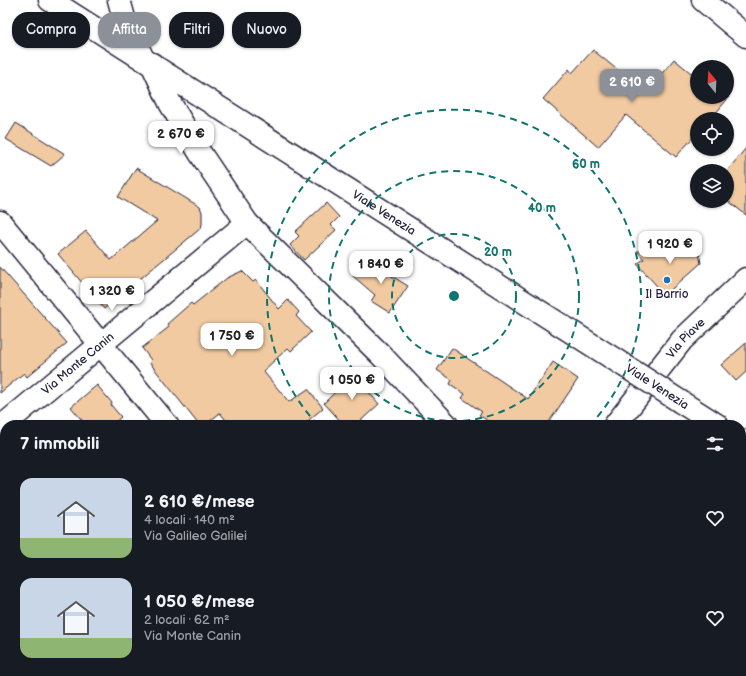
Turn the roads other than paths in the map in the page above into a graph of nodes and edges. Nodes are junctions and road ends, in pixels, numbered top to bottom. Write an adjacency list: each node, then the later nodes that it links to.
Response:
1 (50, 0): 5 (street, Viale Venezia)
2 (119, 0): 5 (street)
3 (703, 0): 4 (street)
4 (746, 36)
5 (147, 61): 7 (street); 14 (street, Viale Venezia, bridge)
6 (0, 222): 9 (street)
7 (247, 223): 9 (street, Via Monte Canin); 12 (street)
8 (746, 279): 13 (street, Via Piave)
9 (99, 344): 10 (street, Via Monte Canin); 11 (street)
10 (9, 420)
11 (163, 420)
12 (442, 420)
13 (618, 420)
14 (709, 420)

